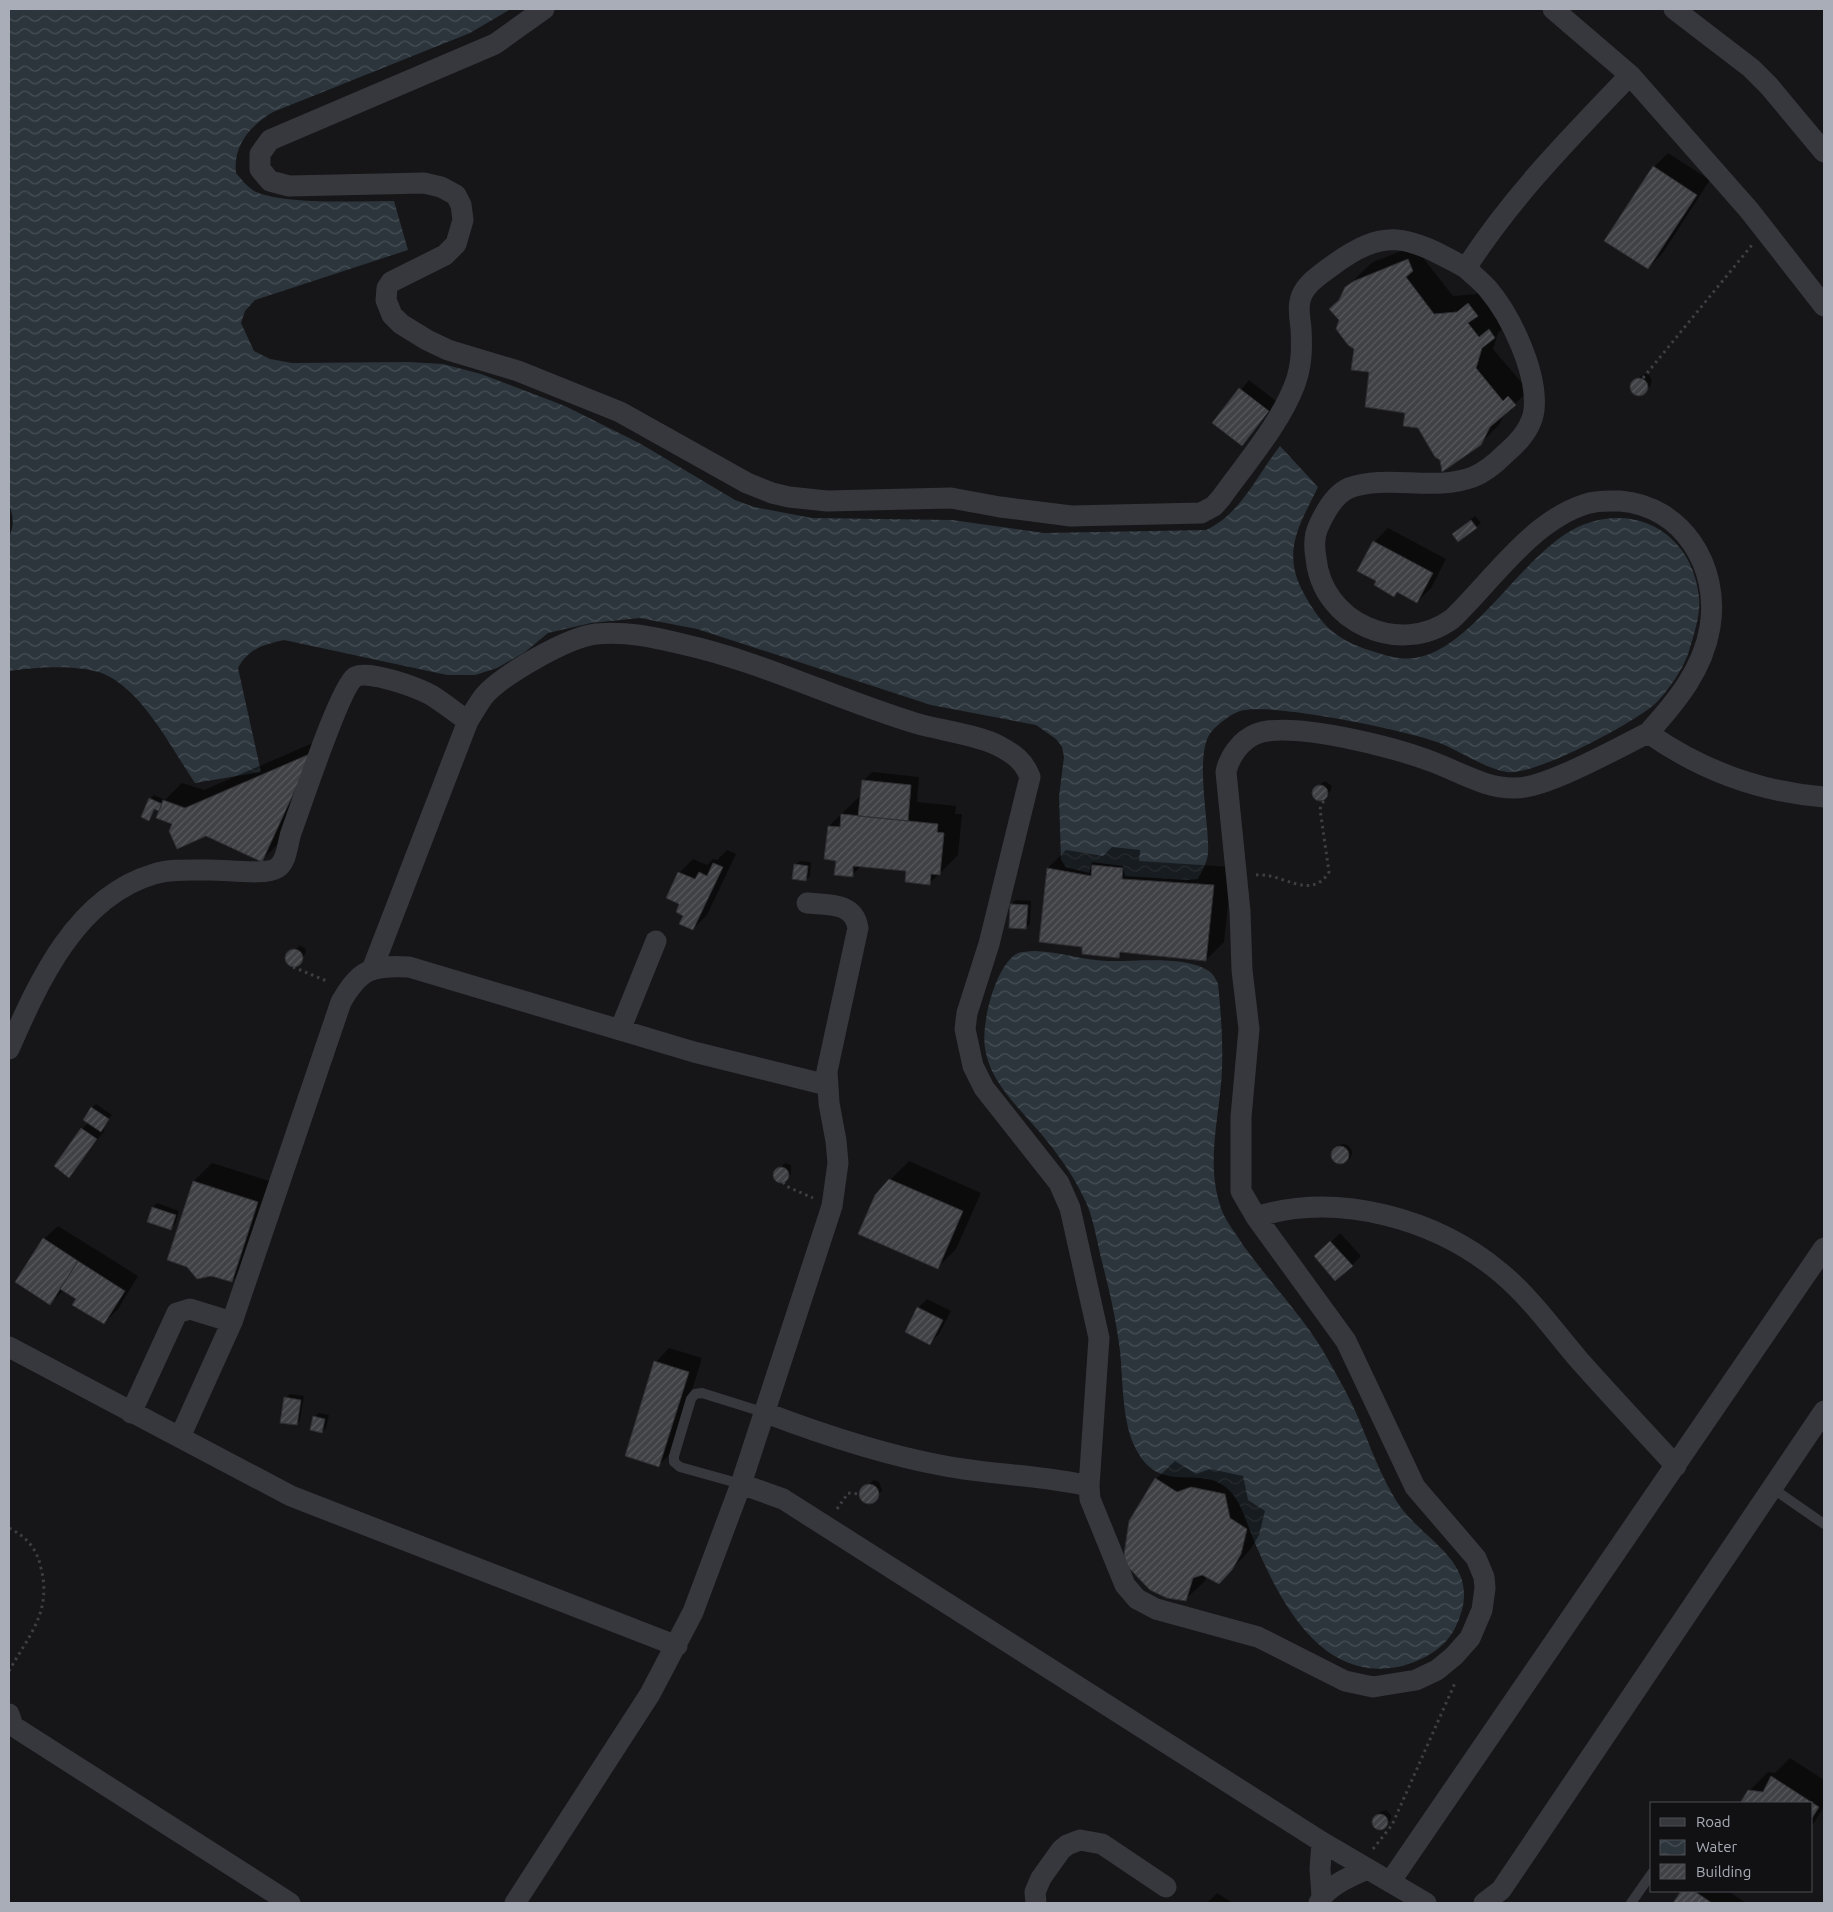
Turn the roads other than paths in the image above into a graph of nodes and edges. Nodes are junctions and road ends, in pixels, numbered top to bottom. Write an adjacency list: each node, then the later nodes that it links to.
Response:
1 (544, 9): 6 (street)
2 (1553, 9): 4 (street)
3 (1674, 9): 5 (street)
4 (1630, 75): 6 (street); 7 (street)
5 (1824, 152)
6 (1466, 268): 9 (street)
7 (1824, 306)
8 (468, 722): 13 (street); 15 (street); 27 (street)
9 (1648, 734): 10 (street); 17 (street)
10 (1824, 797)
11 (807, 902): 16 (street)
12 (656, 941): 14 (street)
13 (373, 967): 14 (street); 19 (street)
14 (620, 1030): 16 (street)
15 (9, 1049)
16 (827, 1085): 23 (street)
17 (1256, 1216): 25 (street); 27 (street)
18 (1824, 1248): 25 (street)
19 (232, 1322): 22 (street); 24 (street)
20 (9, 1347): 22 (street)
21 (1824, 1410): 28 (street)
22 (132, 1412): 24 (street)
23 (766, 1412): 26 (street); 26 (lane); 27 (street)
24 (180, 1437): 30 (street)
25 (1676, 1466): 35 (street)
26 (741, 1484): 30 (street); 32 (street)
27 (1089, 1486)
28 (1772, 1488): 29 (lane); 42 (street)
29 (1824, 1524)
30 (677, 1646): 39 (street)
31 (10, 1722): 38 (street)
32 (1322, 1842): 33 (street); 37 (street)
33 (1364, 1867): 35 (street); 37 (street)
34 (1650, 1876): 43 (lane)
35 (1390, 1882): 41 (street)
36 (1166, 1887): 40 (street)
37 (1321, 1900)
38 (290, 1903)
39 (515, 1903)
40 (1036, 1903)
41 (1426, 1903)
42 (1484, 1903)
43 (1631, 1903)

